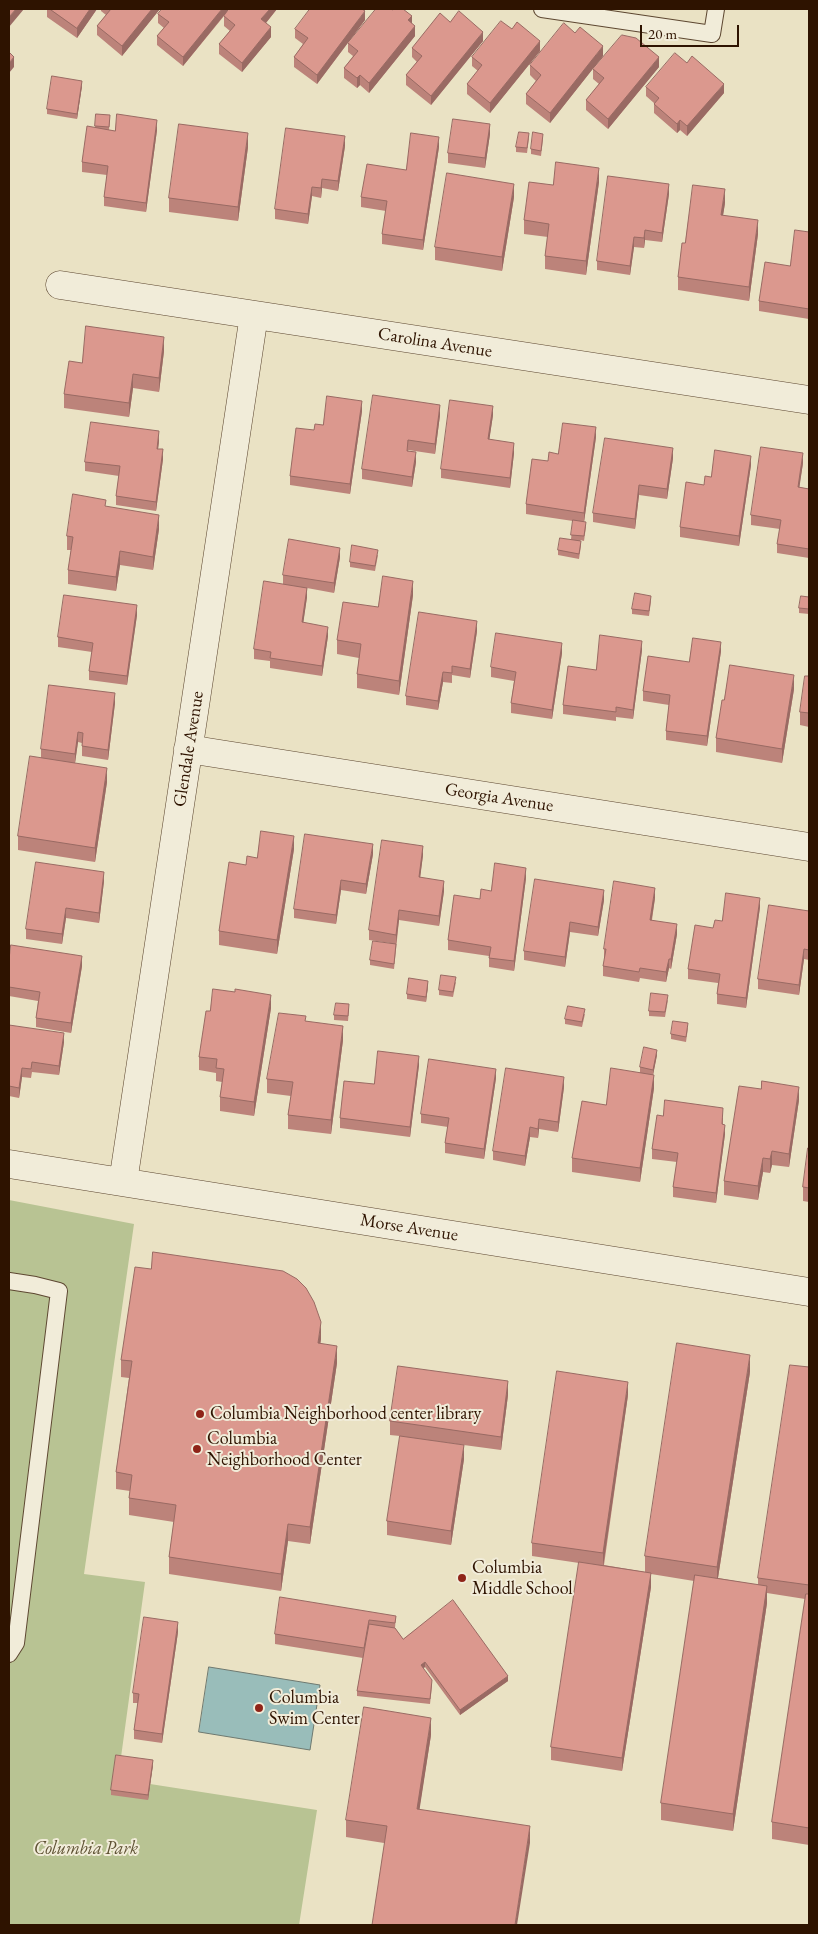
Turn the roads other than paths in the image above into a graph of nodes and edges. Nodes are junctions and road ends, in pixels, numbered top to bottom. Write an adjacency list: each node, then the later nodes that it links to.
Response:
1 (542, 9): 2 (lane)
2 (716, 9)
3 (60, 285): 4 (street, Carolina Avenue)
4 (254, 315): 5 (street, Carolina Avenue); 6 (street, Glendale Avenue)
5 (809, 400)
6 (188, 749): 7 (street, Georgia Avenue); 9 (street, Glendale Avenue)
7 (809, 847)
8 (9, 1164): 9 (street, Morse Avenue)
9 (123, 1182): 11 (street, Morse Avenue)
10 (9, 1281): 12 (lane)
11 (809, 1292)
12 (9, 1654)

